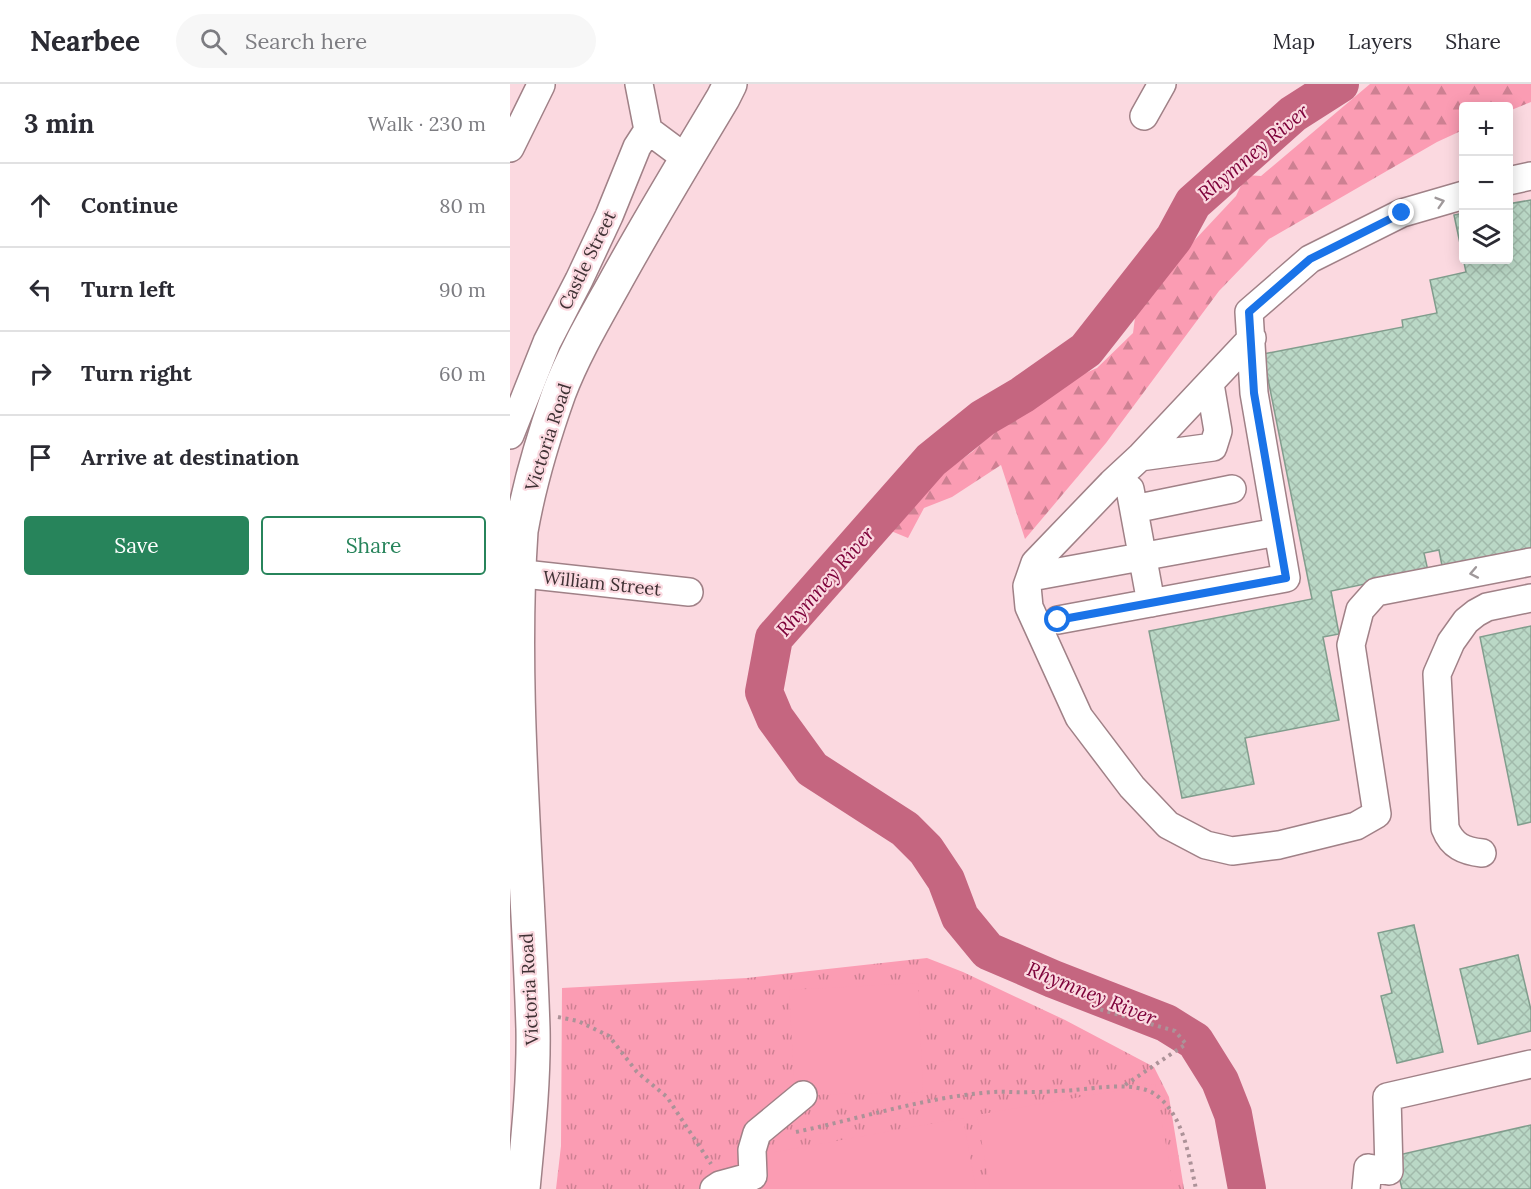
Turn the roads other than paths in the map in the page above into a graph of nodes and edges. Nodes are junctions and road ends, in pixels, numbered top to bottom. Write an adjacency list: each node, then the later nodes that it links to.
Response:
1 (639, 84): 6 (street)
2 (730, 84): 8 (main road, Victoria Road)
3 (1162, 84): 5 (street)
4 (541, 85): 7 (street)
5 (1144, 116)
6 (648, 130): 8 (street); 9 (street, Castle Street)
7 (510, 148)
8 (687, 159): 13 (main road, Victoria Road)
9 (629, 167): 13 (street); 16 (street, Castle Street)
10 (1531, 176): 11 (street)
11 (1513, 180)
12 (1459, 196): 14 (street, one-way to 12)
13 (635, 246): 22 (main road, Victoria Road)
14 (1252, 338): 15 (street); 19 (street)
15 (1210, 384): 17 (street); 17 (street)
16 (510, 435)
17 (1140, 457): 23 (street)
18 (1232, 489): 20 (street)
19 (1278, 532): 20 (street); 26 (street)
20 (1143, 556): 23 (street); 26 (street)
21 (1531, 561): 23 (street, one-way to 23)
22 (515, 573): 24 (street, William Street); 28 (main road, Victoria Road)
23 (1030, 576)
24 (689, 592)
25 (1531, 598): 29 (street)
26 (1151, 603): 27 (street)
27 (1058, 620)
28 (512, 763): 34 (main road, Victoria Road)
29 (1482, 853)
30 (1531, 1064): 35 (street)
31 (803, 1095): 32 (street)
32 (755, 1183): 33 (street)
33 (720, 1186)
34 (523, 1189)
35 (1366, 1189)

